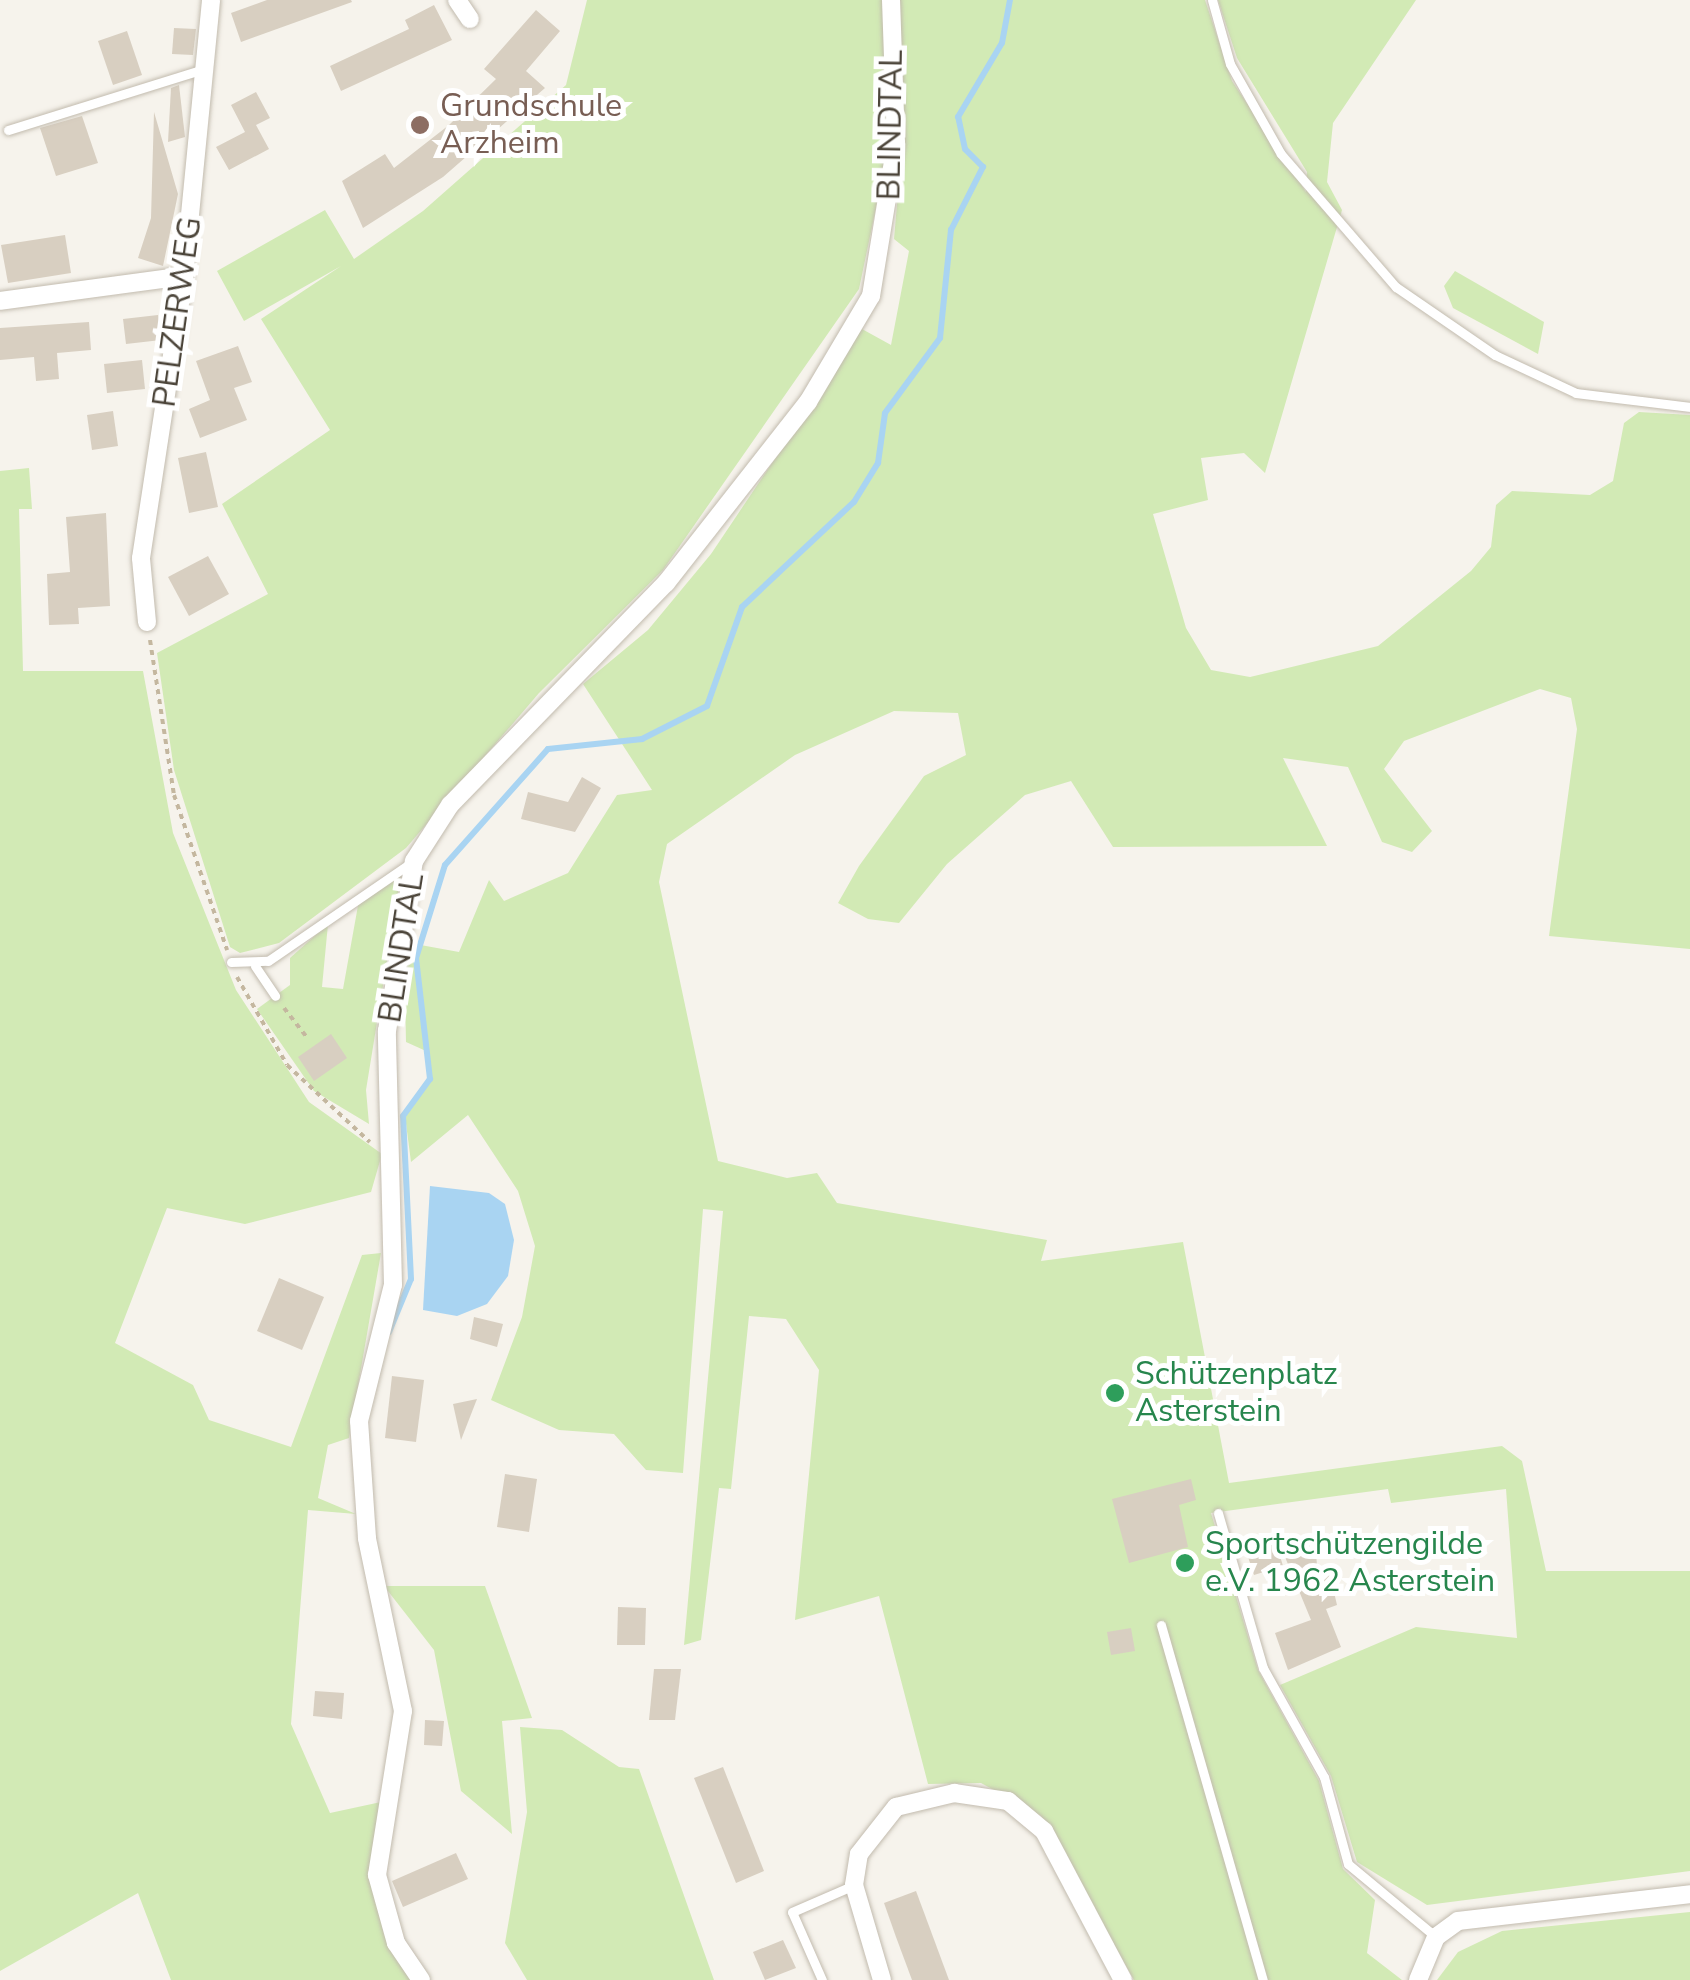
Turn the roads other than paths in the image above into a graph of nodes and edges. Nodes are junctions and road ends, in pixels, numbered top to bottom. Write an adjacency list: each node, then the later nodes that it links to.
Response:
1 (211, 0): 6 (street, PELZERWEG)
2 (458, 0): 5 (street)
3 (891, 0): 12 (street, BLINDTAL)
4 (1212, 0): 10 (lane)
5 (470, 20)
6 (210, 67): 7 (lane); 8 (street, PELZERWEG)
7 (8, 130)
8 (184, 276): 9 (street); 11 (street, PELZERWEG)
9 (0, 301)
10 (1690, 407)
11 (147, 622)
12 (414, 861): 14 (lane); 21 (street, BLINDTAL)
13 (232, 962): 14 (lane)
14 (255, 966): 15 (lane)
15 (275, 996)
16 (1218, 1513): 20 (lane)
17 (1160, 1626): 25 (lane)
18 (854, 1885): 22 (lane); 23 (street); 24 (street)
19 (1690, 1894): 20 (street)
20 (1436, 1937): 26 (street)
21 (421, 1980)
22 (822, 1980)
23 (882, 1980)
24 (1123, 1980)
25 (1263, 1980)
26 (1418, 1980)

